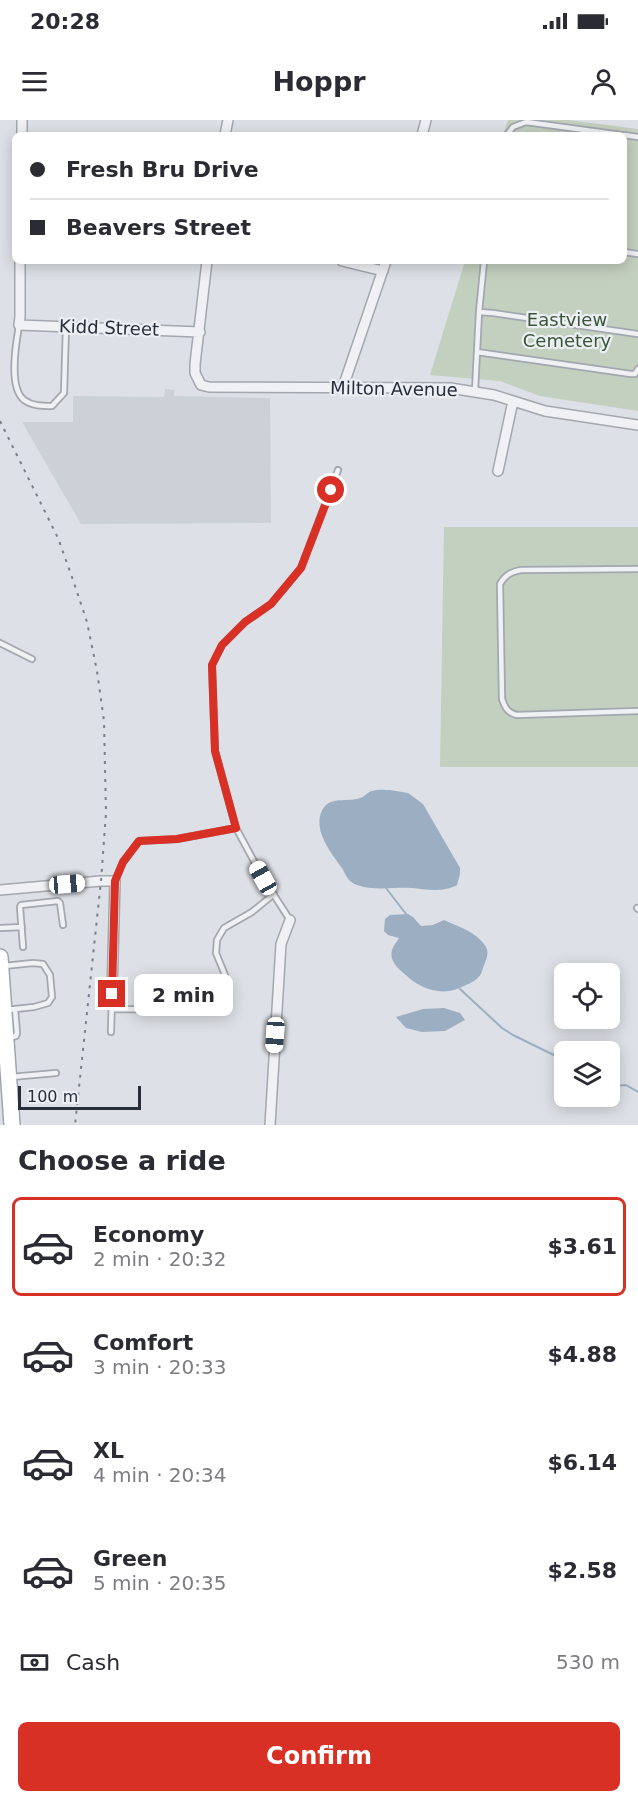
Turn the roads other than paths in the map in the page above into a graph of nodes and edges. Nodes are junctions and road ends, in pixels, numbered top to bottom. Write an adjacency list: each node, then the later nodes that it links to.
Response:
1 (567, 127): 2 (lane); 3 (lane); 4 (lane)
2 (509, 132)
3 (566, 132)
4 (602, 132)
5 (20, 264): 11 (street)
6 (207, 264): 13 (street)
7 (367, 264): 9 (street)
8 (484, 264): 10 (lane)
9 (384, 266): 17 (street)
10 (479, 312): 14 (lane); 15 (lane)
11 (19, 325): 12 (street, Kidd Street); 12 (lane)
12 (66, 327): 13 (street, Kidd Street)
13 (200, 332): 17 (street, Milton Avenue)
14 (638, 334)
15 (477, 352): 16 (lane); 18 (lane)
16 (638, 369)
17 (343, 387): 18 (street, Milton Avenue)
18 (475, 391): 19 (street, Milton Avenue)
19 (513, 401): 20 (street, Milton Avenue); 22 (street)
20 (638, 425)
21 (338, 470): 27 (lane)
22 (498, 471)
23 (638, 569): 26 (lane)
24 (0, 643): 25 (lane)
25 (32, 659)
26 (638, 711)
27 (236, 828): 28 (lane); 30 (lane)
28 (115, 881): 29 (street); 38 (street)
29 (0, 890)
30 (274, 894): 31 (lane); 40 (lane)
31 (290, 920): 45 (street)
32 (63, 925): 33 (lane)
33 (22, 927): 34 (lane); 35 (lane)
34 (0, 928)
35 (23, 947)
36 (0, 957): 37 (main road)
37 (1, 966): 39 (main road); 39 (lane)
38 (112, 994): 40 (lane)
39 (9, 1010): 43 (main road)
40 (112, 1010): 41 (lane)
41 (111, 1032)
42 (56, 1072): 43 (lane)
43 (5, 1075): 44 (main road)
44 (12, 1125)
45 (270, 1125)

